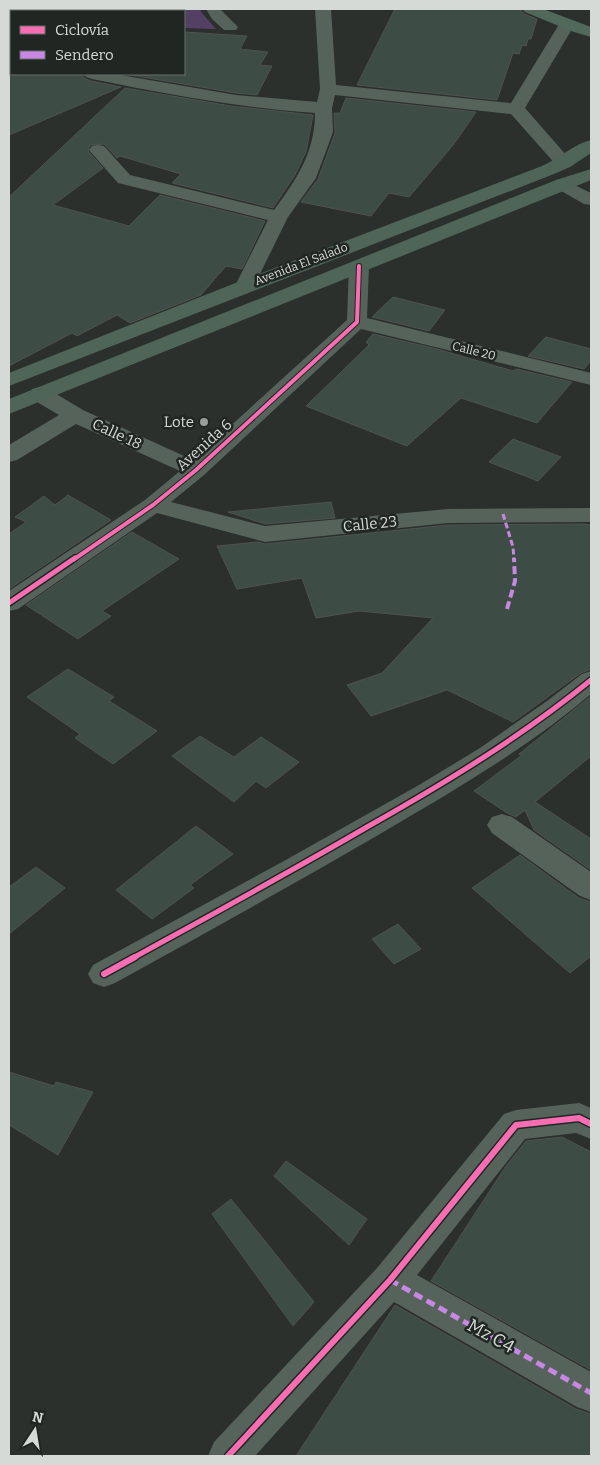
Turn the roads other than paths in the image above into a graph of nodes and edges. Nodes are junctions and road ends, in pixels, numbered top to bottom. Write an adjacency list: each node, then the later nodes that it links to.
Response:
1 (213, 9): 4 (street)
2 (323, 9): 8 (street)
3 (530, 9): 5 (highway)
4 (230, 27)
5 (578, 28): 6 (highway); 10 (street)
6 (591, 40)
7 (97, 75): 9 (street)
8 (328, 89): 9 (street); 10 (street)
9 (324, 108): 17 (street)
10 (516, 109): 13 (street)
11 (591, 145): 13 (main road, Avenida El Salado)
12 (98, 150): 17 (street)
13 (564, 163): 19 (main road, Avenida El Salado)
14 (591, 174): 15 (main road, Avenida El Salado)
15 (562, 184): 16 (street); 18 (main road, Avenida El Salado)
16 (591, 200)
17 (279, 218): 19 (street)
18 (359, 266): 20 (street); 23 (main road, Avenida El Salado)
19 (245, 286): 21 (main road, Avenida El Salado)
20 (357, 322): 22 (street, Calle 20); 27 (street, Avenida 6)
21 (11, 378)
22 (591, 380)
23 (40, 394): 24 (main road, Avenida El Salado); 25 (street, Calle 18)
24 (9, 407)
25 (75, 415): 26 (street); 27 (street, Calle 18)
26 (9, 455)
27 (196, 470): 28 (street, Avenida 6)
28 (153, 505): 29 (street, Calle 23); 30 (street, Avenida 6)
29 (591, 515)
30 (9, 604)
31 (591, 680): 34 (street)
32 (502, 825): 33 (street)
33 (591, 888)
34 (104, 974)
35 (591, 1124): 36 (street)
36 (390, 1280): 37 (street, Mz C4); 38 (street)
37 (591, 1393)
38 (228, 1456)

